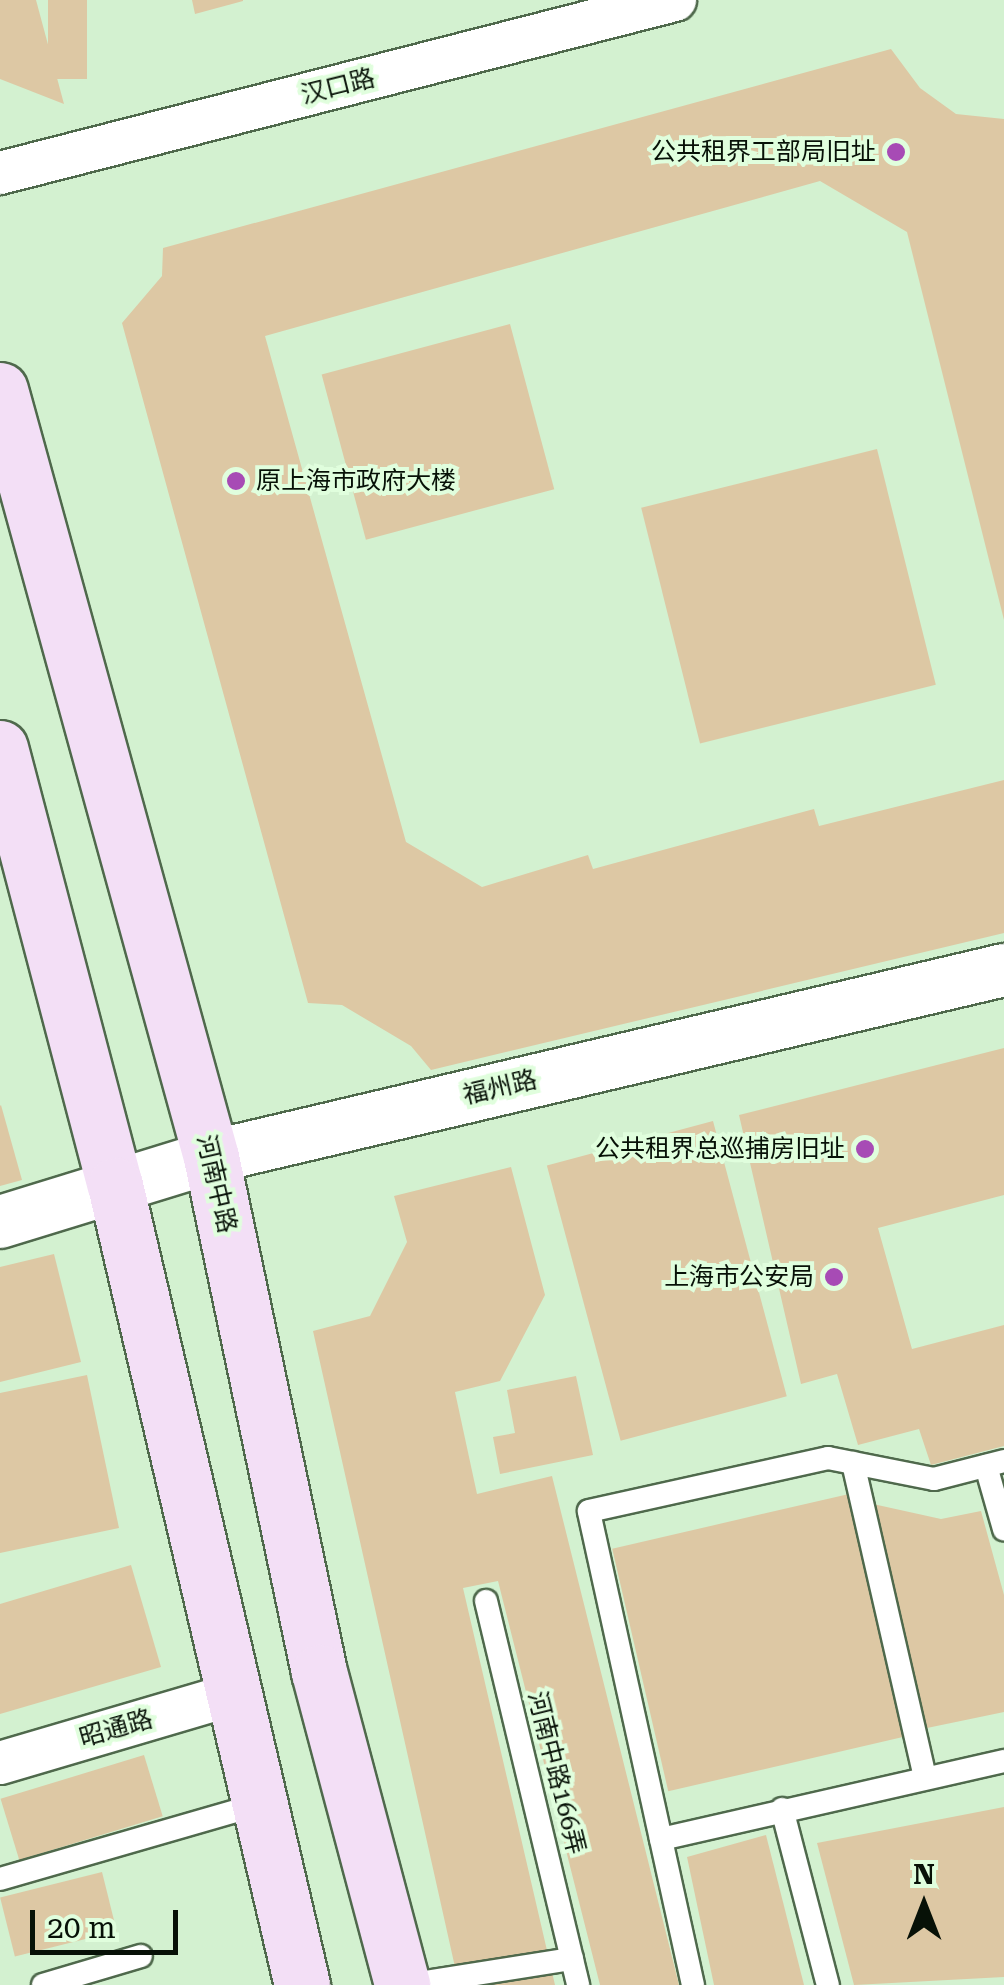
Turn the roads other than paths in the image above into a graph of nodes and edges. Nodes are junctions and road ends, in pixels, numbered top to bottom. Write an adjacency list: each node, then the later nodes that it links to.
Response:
1 (675, 0): 2 (street, 汉口路)
2 (0, 172)
3 (0, 390): 6 (main road, 河南中路)
4 (0, 748): 7 (main road)
5 (1004, 970): 6 (street, 福州路)
6 (211, 1156): 7 (street, 福州路); 25 (main road, 河南中路)
7 (115, 1185): 8 (street, 福州路); 13 (main road)
8 (0, 1222)
9 (853, 1462): 10 (lane); 16 (lane); 19 (lane)
10 (995, 1464): 11 (lane)
11 (1004, 1529)
12 (486, 1601): 22 (lane, 河南中路166弄)
13 (231, 1695): 15 (street, 昭通路); 17 (main road)
14 (1004, 1760): 16 (lane)
15 (0, 1763)
16 (924, 1778): 18 (lane)
17 (257, 1805): 20 (lane); 24 (main road)
18 (782, 1809): 19 (lane); 28 (lane)
19 (661, 1839): 27 (lane)
20 (0, 1879)
21 (142, 1956): 23 (lane)
22 (572, 1958): 25 (lane); 26 (lane, 河南中路166弄)
23 (43, 1985)
24 (302, 1985)
25 (405, 1985)
26 (578, 1985)
27 (693, 1985)
28 (828, 1985)

